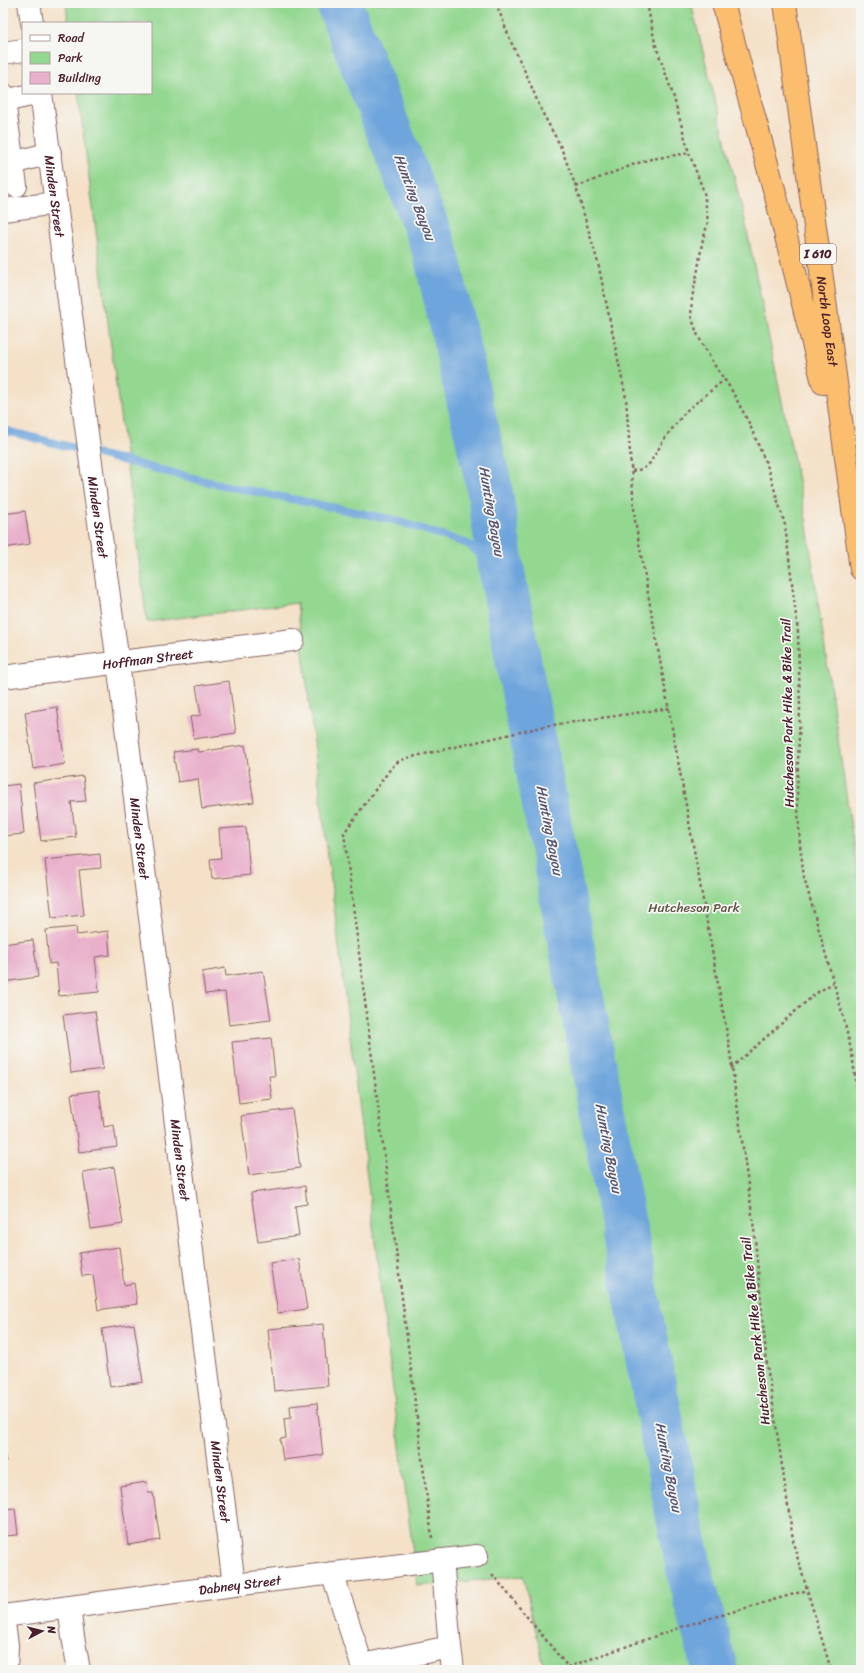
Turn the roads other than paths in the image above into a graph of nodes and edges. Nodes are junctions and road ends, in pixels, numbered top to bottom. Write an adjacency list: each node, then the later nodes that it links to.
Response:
1 (29, 3): 4 (street)
2 (723, 3): 15 (highway)
3 (785, 3): 15 (highway, North Loop East / I 610)
4 (32, 22)
5 (22, 50): 6 (street)
6 (3, 53)
7 (31, 94): 9 (street)
8 (40, 94): 10 (street, Minden Street)
9 (4, 97): 11 (street)
10 (50, 153): 11 (street); 13 (street, Minden Street)
11 (13, 163): 12 (street)
12 (16, 186)
13 (56, 204): 14 (street); 18 (street, Minden Street)
14 (3, 210)
15 (852, 505): 16 (highway, North Loop East / I 610)
16 (861, 569)
17 (293, 640): 18 (street, Hoffman Street)
18 (118, 663): 19 (street, Hoffman Street); 23 (street, Minden Street)
19 (3, 677)
20 (477, 1556): 21 (street, Dabney Street)
21 (438, 1561): 22 (street, Dabney Street); 26 (street)
22 (332, 1574): 23 (street, Dabney Street); 27 (street)
23 (234, 1585): 24 (street, Dabney Street)
24 (69, 1607): 25 (street, Dabney Street); 29 (street)
25 (3, 1616): 28 (street)
26 (450, 1647): 27 (street); 30 (street)
27 (365, 1668)
28 (6, 1670)
29 (79, 1670)
30 (453, 1670)

